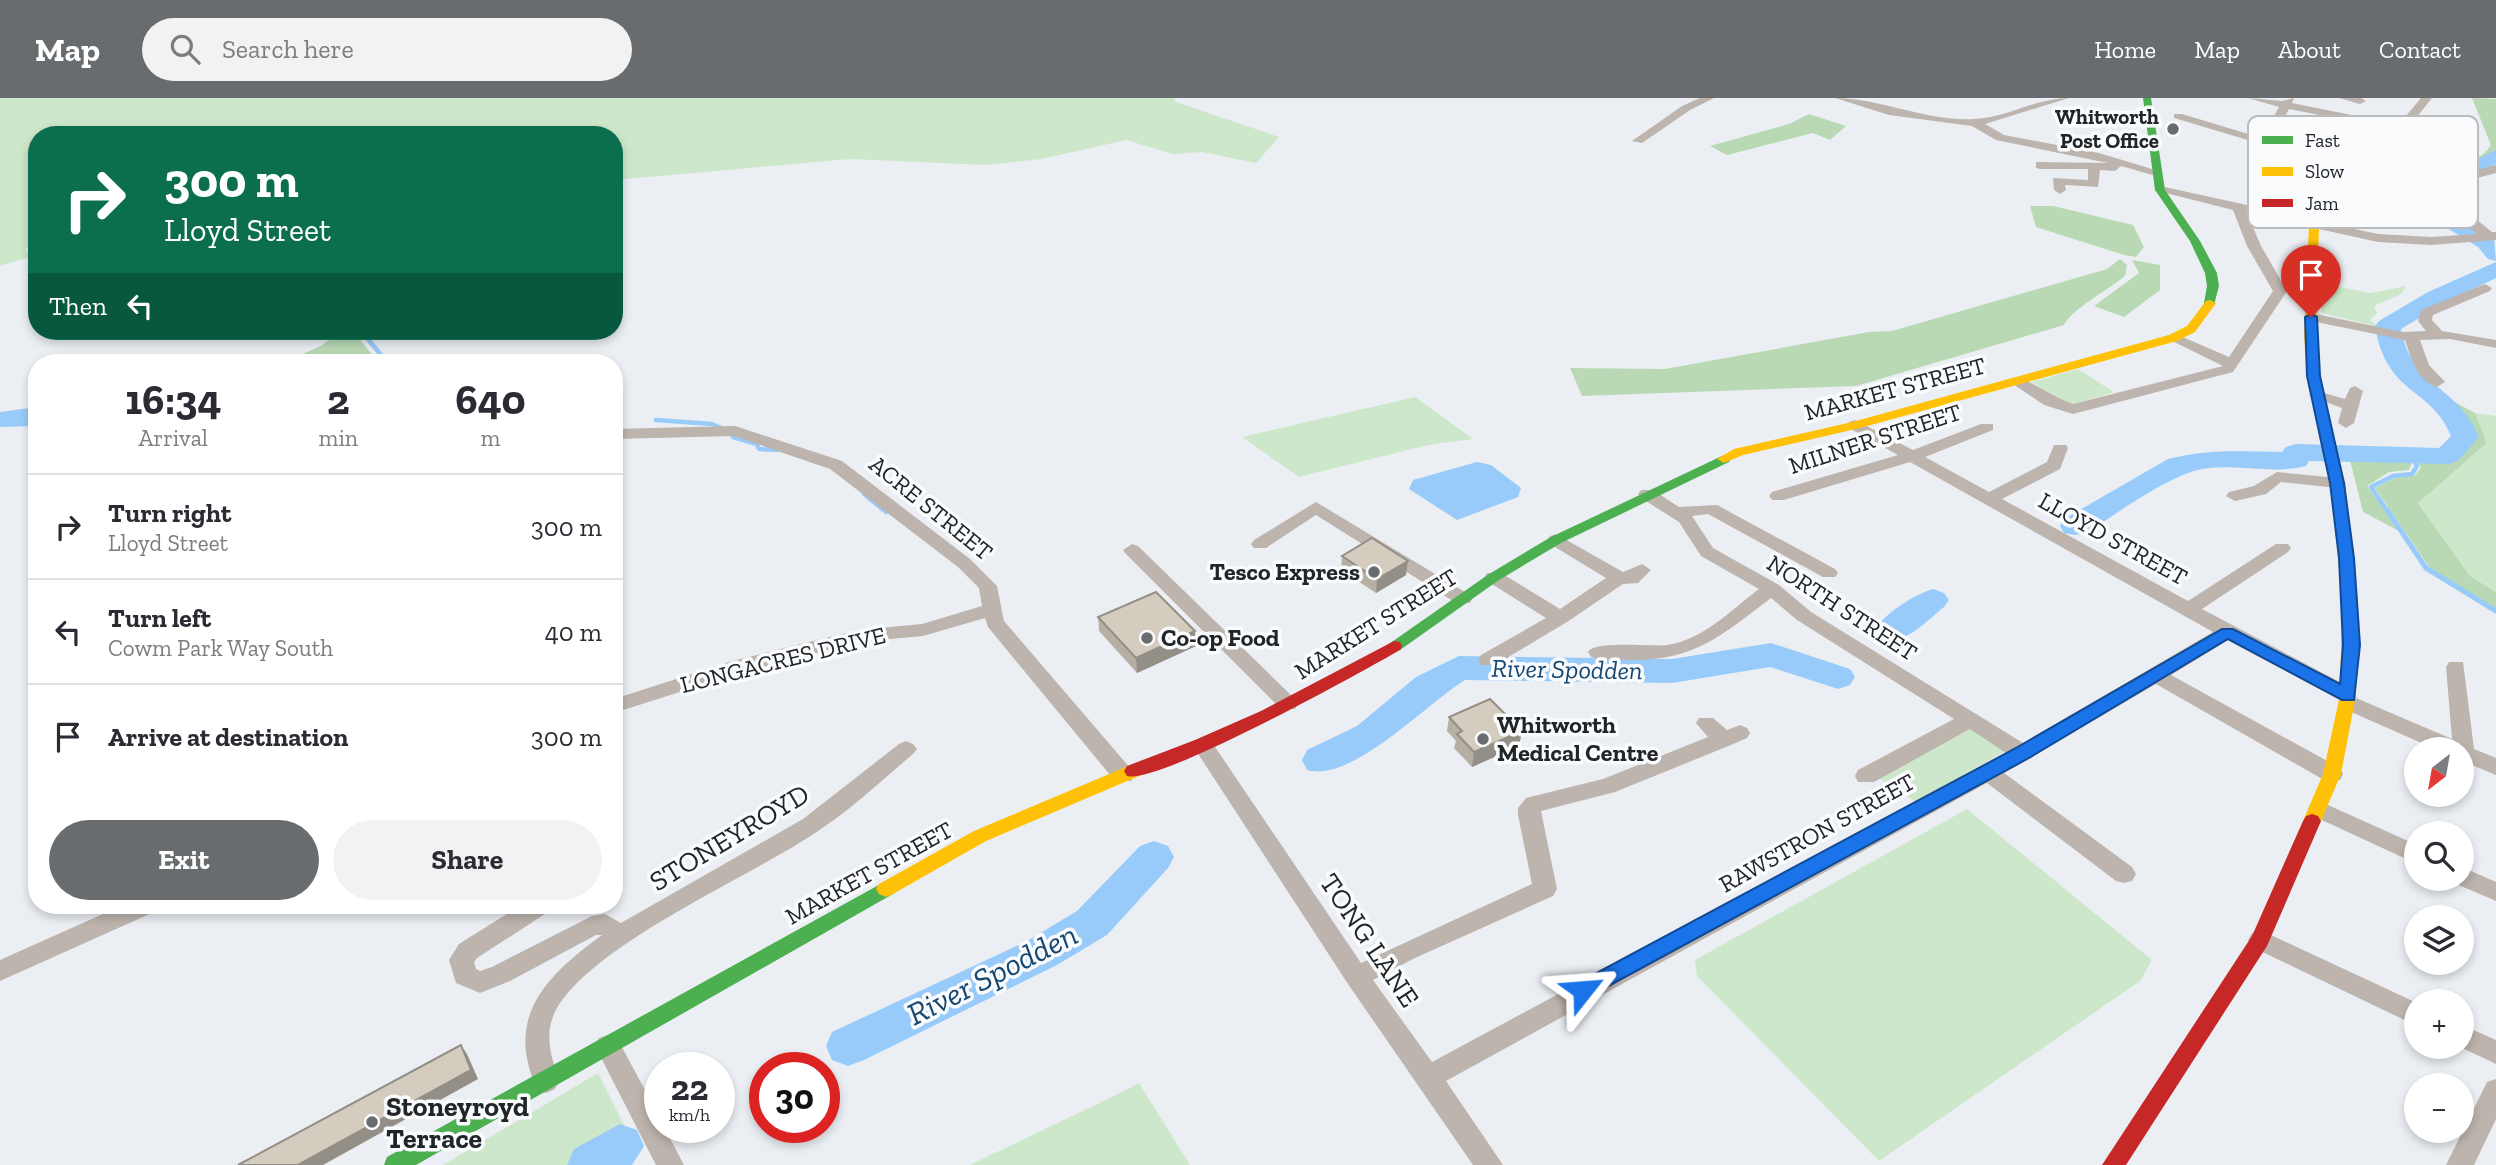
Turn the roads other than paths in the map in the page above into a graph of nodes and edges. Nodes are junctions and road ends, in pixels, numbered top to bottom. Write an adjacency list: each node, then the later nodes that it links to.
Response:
1 (1709, 98): 15 (street)
2 (1840, 98): 13 (street)
3 (2064, 98): 13 (street)
4 (2147, 98): 20 (main road, MARKET STREET)
5 (2253, 98): 8 (street)
6 (2344, 98): 9 (street)
7 (2427, 98): 12 (street)
8 (2288, 101): 11 (street)
9 (2360, 101)
10 (2178, 116): 14 (street)
11 (2348, 116)
12 (2412, 116)
13 (1975, 123): 18 (street)
14 (2248, 136)
15 (1638, 141)
16 (2040, 164): 17 (street)
17 (2094, 166): 18 (street); 22 (street)
18 (2136, 167): 20 (street)
19 (2496, 169): 21 (street)
20 (2156, 172): 23 (main road, MARKET STREET)
21 (2478, 174)
22 (2060, 190)
23 (2160, 190): 24 (street); 33 (main road, MARKET STREET)
24 (2238, 206): 25 (street); 35 (street)
25 (2248, 209)
26 (2314, 228): 30 (main road)
27 (2329, 228): 28 (street)
28 (2489, 236)
29 (2485, 288): 31 (street)
30 (2311, 317): 32 (street); 38 (main road)
31 (2438, 335): 32 (street); 34 (street)
32 (2407, 336): 37 (street)
33 (2173, 338): 35 (street); 36 (main road, MARKET STREET)
34 (2496, 344)
35 (2233, 364): 36 (street)
36 (2018, 381): 40 (main road, MARKET STREET)
37 (2437, 382)
38 (2316, 396): 39 (street); 45 (main road)
39 (2346, 423)
40 (1855, 425): 44 (street, LLOYD STREET); 46 (main road, MARKET STREET)
41 (1987, 428): 44 (street, MILNER STREET)
42 (623, 434): 61 (street, ACRE STREET)
43 (2062, 447): 49 (street)
44 (1910, 457): 47 (street, MILNER STREET); 49 (street, LLOYD STREET)
45 (2337, 483): 48 (street); 69 (main road)
46 (1647, 494): 50 (street, NORTH STREET); 51 (main road, MARKET STREET)
47 (1778, 496)
48 (2235, 496)
49 (1988, 500): 62 (street, LLOYD STREET)
50 (1678, 512): 56 (street); 59 (street, NORTH STREET)
51 (1556, 540): 57 (main road, MARKET STREET); 58 (street)
52 (1260, 544): 60 (street)
53 (2282, 548): 62 (street)
54 (1132, 551): 71 (street)
55 (1642, 570): 58 (street)
56 (1829, 573)
57 (1494, 577): 60 (main road, MARKET STREET); 63 (street)
58 (1619, 578): 63 (street)
59 (1772, 589): 65 (street); 72 (street, NORTH STREET)
60 (1463, 598): 71 (main road, MARKET STREET)
61 (993, 609): 70 (street, LONGACRES DRIVE); 83 (street, ACRE STREET)
62 (2188, 610): 64 (street, LLOYD STREET)
63 (1560, 618): 66 (street)
64 (2228, 632): 68 (street, RAWSTRON STREET); 69 (street, LLOYD STREET)
65 (1598, 652)
66 (1488, 660)
67 (2456, 667): 75 (street)
68 (2156, 675): 78 (street, RAWSTRON STREET); 82 (street)
69 (2347, 699): 74 (street, LLOYD STREET); 82 (main road)
70 (623, 703)
71 (1288, 704): 76 (main road, MARKET STREET)
72 (1970, 720): 78 (street, NORTH STREET); 84 (street)
73 (1706, 723): 95 (street)
74 (2430, 737)
75 (2459, 737)
76 (1204, 746): 83 (main road, MARKET STREET); 95 (street, TONG LANE)
77 (906, 749): 92 (street, STONEYROYD)
78 (2023, 753): 81 (street, RAWSTRON STREET)
79 (2474, 757): 80 (street, LLOYD STREET)
80 (2496, 767)
81 (1986, 771): 87 (street); 100 (street, RAWSTRON STREET)
82 (2332, 774): 85 (main road)
83 (1123, 775): 98 (main road, MARKET STREET)
84 (1866, 776)
85 (2319, 809): 86 (street); 93 (main road)
86 (2404, 849)
87 (2124, 874)
88 (2474, 882): 89 (street)
89 (2496, 892)
90 (126, 914): 94 (street)
91 (526, 914): 92 (street)
92 (619, 936): 101 (street, STONEYROYD)
93 (2260, 940): 96 (street); 106 (main road)
94 (0, 971)
95 (1357, 977): 100 (street, TONG LANE)
96 (2404, 1009)
97 (2474, 1042): 99 (street)
98 (608, 1046): 101 (main road, MARKET STREET); 104 (street)
99 (2496, 1052)
100 (1429, 1077): 105 (street, TONG LANE)
101 (546, 1081): 103 (main road, MARKET STREET)
102 (2496, 1091): 107 (street)
103 (394, 1165)
104 (670, 1165)
105 (1489, 1165)
106 (2113, 1165)
107 (2460, 1165)

